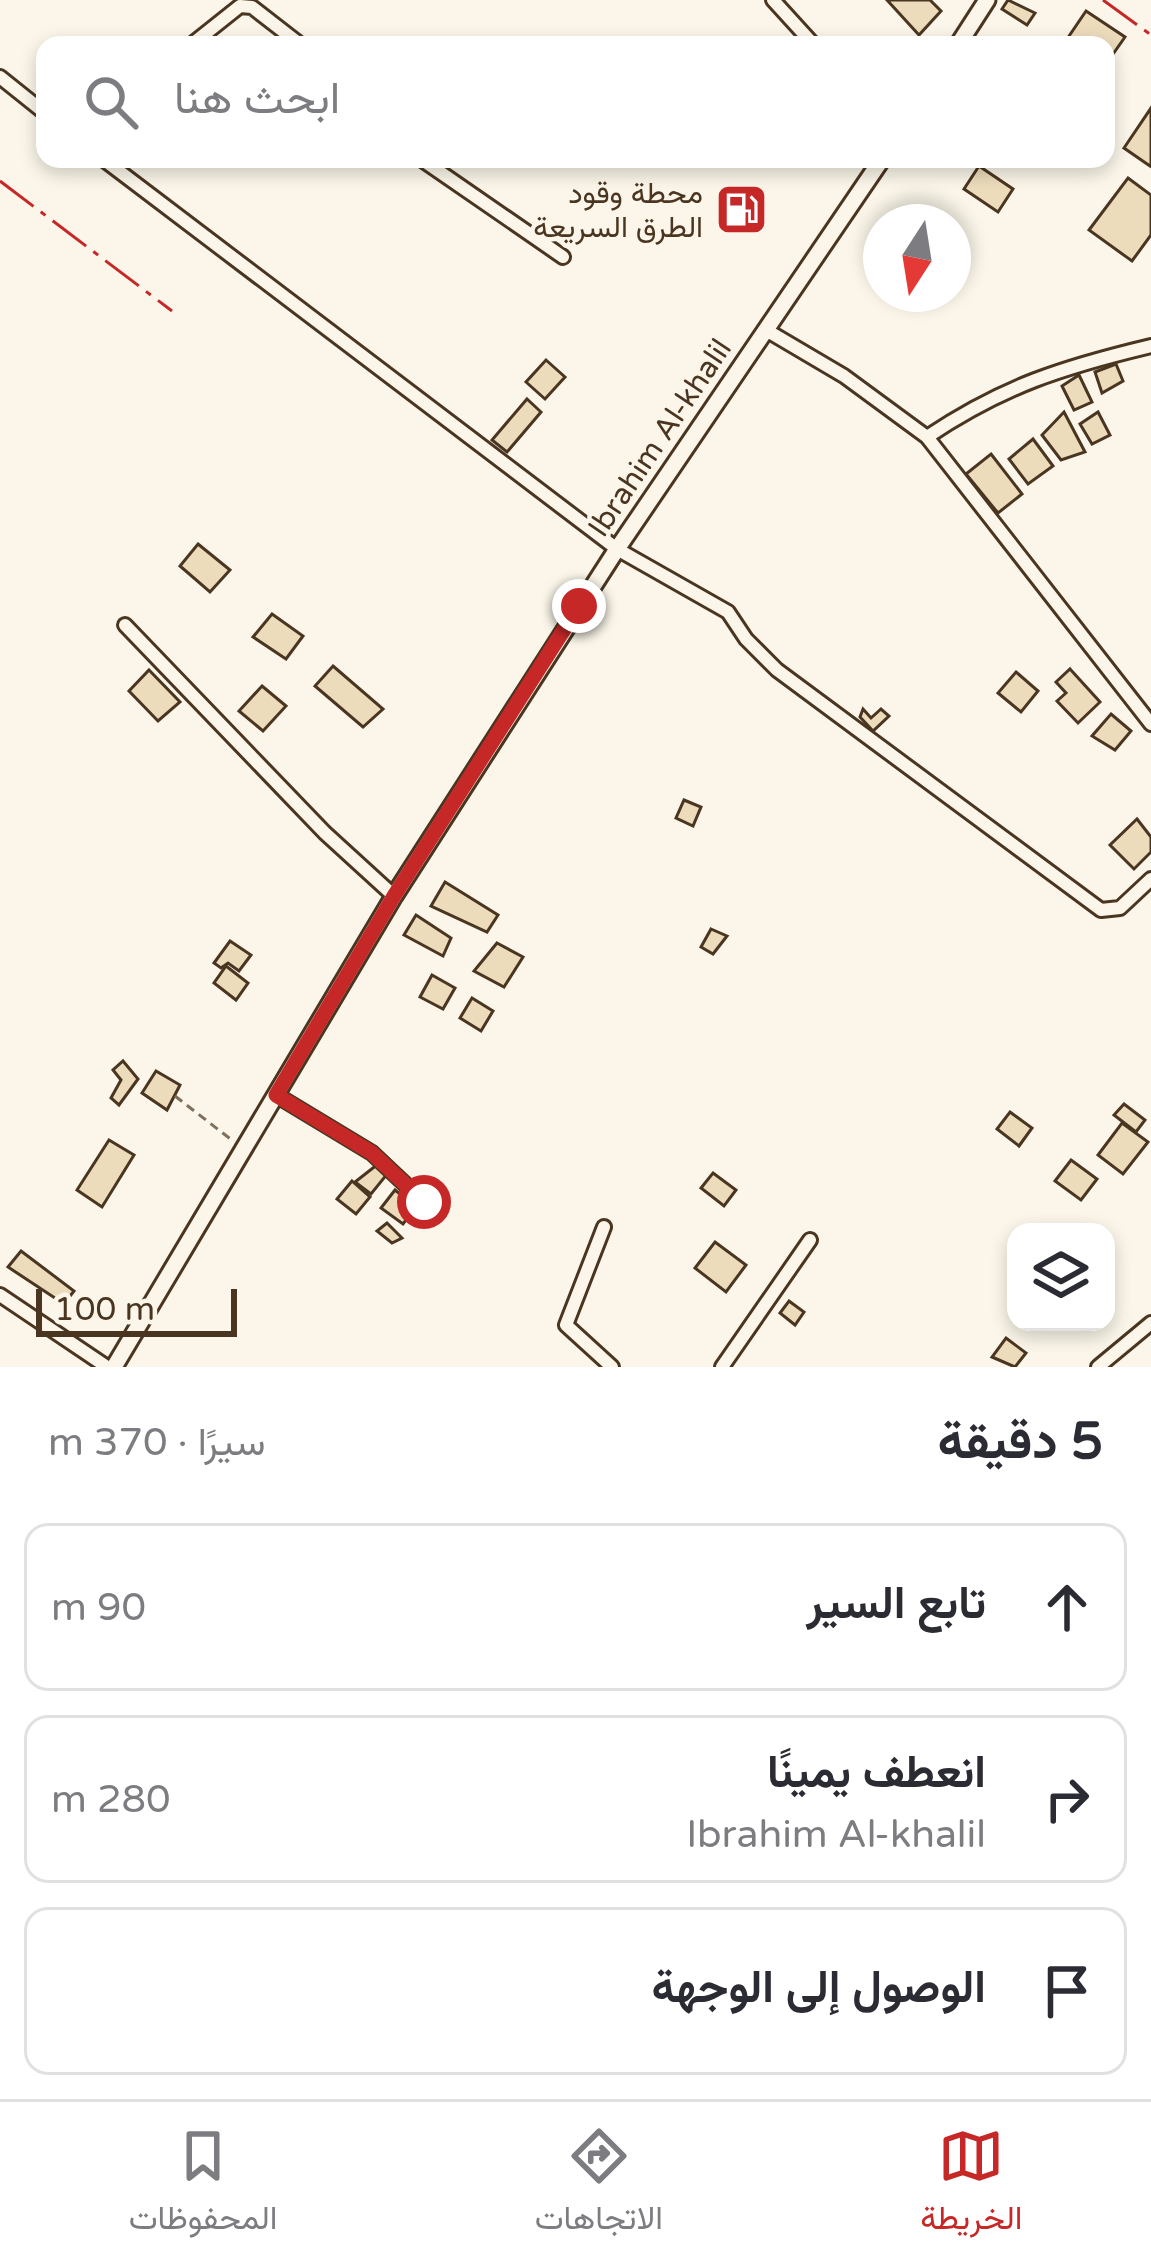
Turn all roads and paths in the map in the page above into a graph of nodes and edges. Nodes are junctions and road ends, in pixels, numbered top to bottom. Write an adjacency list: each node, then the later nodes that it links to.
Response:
1 (773, 0): 5 (street)
2 (987, 0): 6 (street)
3 (202, 36): 4 (street)
4 (289, 36)
5 (806, 36)
6 (964, 36)
7 (0, 77): 8 (street)
8 (36, 106)
9 (115, 168): 16 (street)
10 (434, 168): 12 (street)
11 (876, 168): 13 (street, Ibrahim Al-khalil)
12 (563, 257)
13 (766, 330): 15 (street); 16 (street, Ibrahim Al-khalil)
14 (1151, 346): 15 (street)
15 (927, 437): 18 (street)
16 (617, 549): 19 (street); 20 (street, Ibrahim Al-khalil)
17 (125, 625): 20 (street)
18 (1151, 724)
19 (1151, 879)
20 (394, 896): 21 (street, Ibrahim Al-khalil)
21 (276, 1095): 23 (street, Ibrahim Al-khalil); 24 (street)
22 (175, 1096): 23 (path)
23 (243, 1150): 29 (street, Ibrahim Al-khalil)
24 (424, 1202)
25 (604, 1227): 30 (street)
26 (810, 1240): 31 (street)
27 (0, 1295): 29 (street)
28 (1151, 1323): 32 (street)
29 (111, 1367)
30 (612, 1367)
31 (722, 1367)
32 (1098, 1367)

